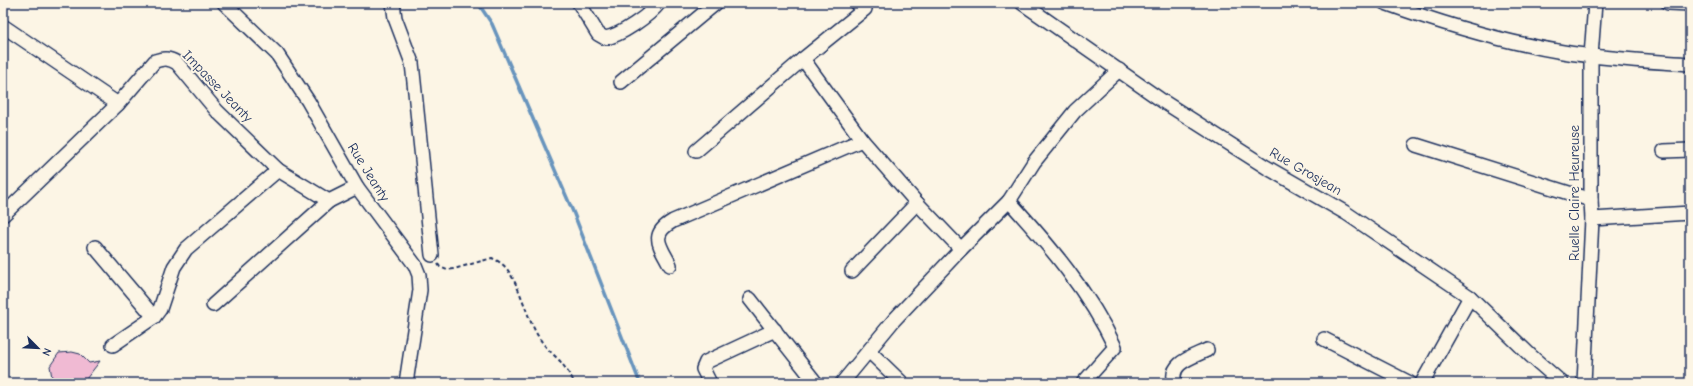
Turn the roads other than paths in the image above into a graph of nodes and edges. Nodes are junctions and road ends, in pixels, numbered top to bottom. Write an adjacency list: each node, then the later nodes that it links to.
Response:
1 (224, 3): 25 (street, Rue Jeanty)
2 (392, 3): 35 (street)
3 (579, 3): 4 (street)
4 (659, 3)
5 (716, 3): 17 (street)
6 (857, 3): 14 (street)
7 (1022, 3): 16 (street, Rue Grosjean)
8 (1385, 3): 13 (street)
9 (1595, 3): 13 (street, Ruelle Claire Heureuse)
10 (1668, 3): 11 (street)
11 (1690, 4)
12 (3, 26): 18 (street)
13 (1591, 56): 15 (street); 28 (street, Ruelle Claire Heureuse)
14 (803, 59): 19 (street); 23 (street)
15 (1690, 64)
16 (1119, 70): 27 (street); 38 (street, Rue Grosjean)
17 (621, 82)
18 (118, 104): 24 (street, Impasse Jeanty); 31 (street)
19 (862, 140): 29 (street); 36 (street)
20 (1416, 145): 28 (street)
21 (1664, 150): 22 (street)
22 (1690, 150)
23 (696, 152)
24 (278, 170): 26 (street, Impasse Jeanty); 41 (street)
25 (357, 187): 26 (street); 47 (street, Rue Jeanty)
26 (329, 200): 40 (street)
27 (1009, 200): 34 (street); 52 (street)
28 (1591, 200): 32 (street, Ruelle Claire Heureuse)
29 (917, 203): 34 (street); 37 (street)
30 (1690, 213): 32 (street)
31 (3, 215)
32 (1592, 219): 57 (street, Ruelle Claire Heureuse)
33 (95, 247): 41 (street)
34 (962, 249): 46 (street)
35 (432, 255)
36 (670, 265)
37 (852, 271)
38 (1470, 297): 55 (street); 56 (street, Rue Grosjean)
39 (750, 299): 42 (street)
40 (213, 305)
41 (154, 317): 44 (street)
42 (775, 330): 48 (street); 49 (street)
43 (1324, 339): 54 (street)
44 (113, 346)
45 (1207, 350): 53 (street)
46 (869, 351): 50 (street); 51 (street)
47 (406, 383)
48 (710, 383)
49 (816, 383)
50 (842, 383)
51 (902, 383)
52 (1083, 383)
53 (1175, 383)
54 (1410, 383)
55 (1422, 383)
56 (1562, 383)
57 (1584, 383)

